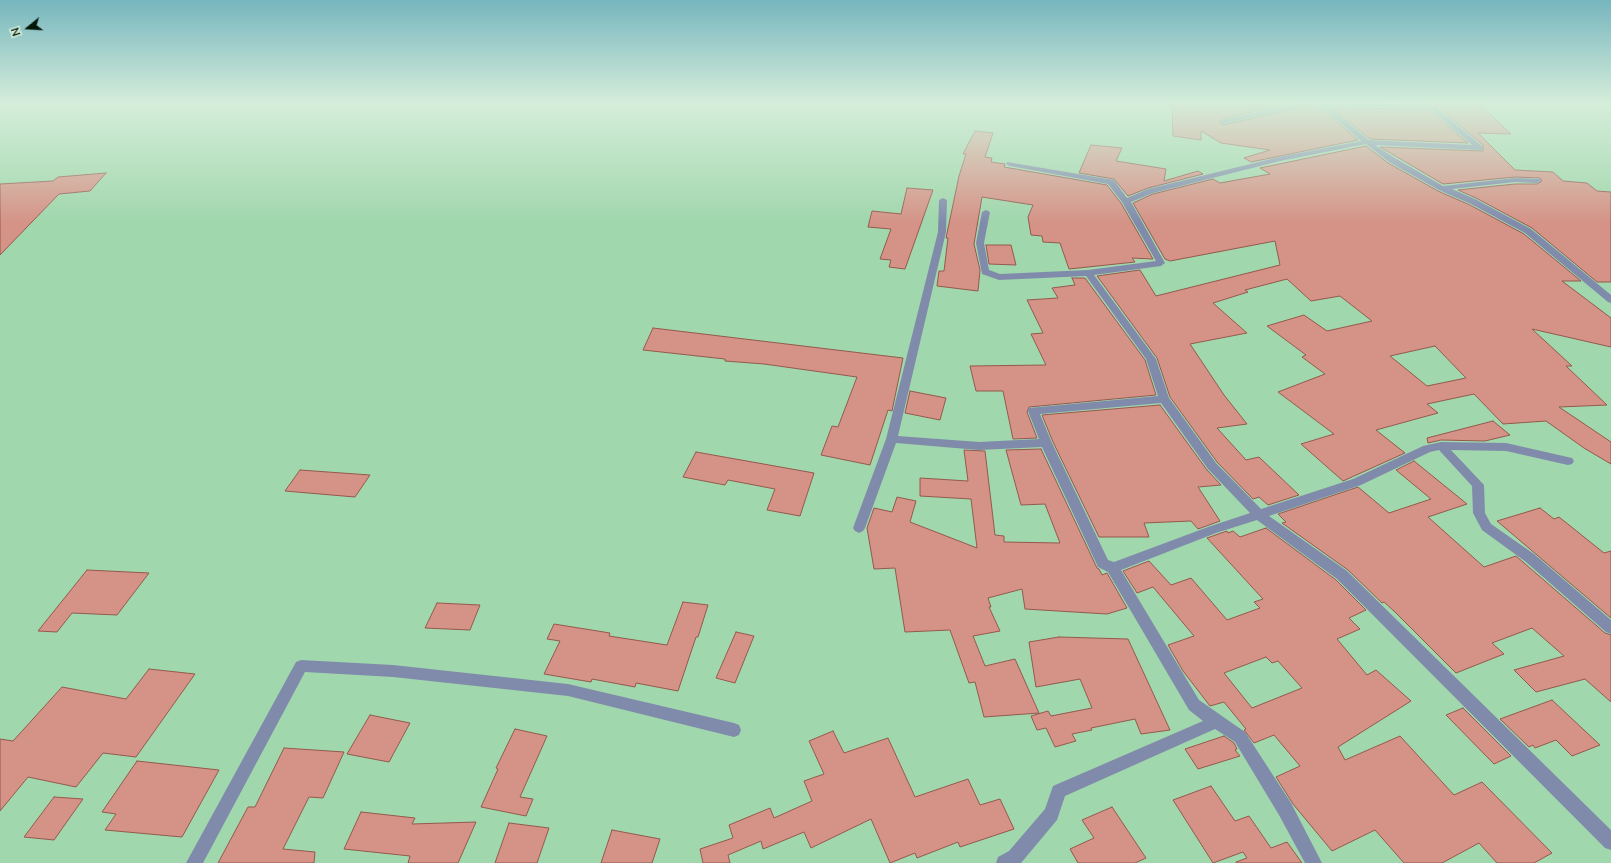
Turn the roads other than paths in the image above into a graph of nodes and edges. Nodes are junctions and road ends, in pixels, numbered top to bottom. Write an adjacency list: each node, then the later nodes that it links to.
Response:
1 (1366, 142): 9 (street)
2 (1367, 142): 7 (street)
3 (1372, 142): 4 (street)
4 (1472, 142)
5 (1010, 164): 9 (street)
6 (1537, 181): 7 (street)
7 (1442, 188): 12 (street)
8 (943, 200): 14 (street)
9 (1126, 200): 11 (street)
10 (986, 212): 11 (street)
11 (1088, 273): 13 (street)
12 (1611, 300)
13 (1164, 399): 15 (street); 18 (street)
14 (892, 439): 15 (street); 19 (street)
15 (1046, 443): 20 (street)
16 (1440, 446): 17 (street); 18 (street); 21 (street)
17 (1568, 461)
18 (1259, 515): 20 (street); 24 (street)
19 (859, 528)
20 (1113, 568): 22 (street)
21 (1611, 628)
22 (1215, 721): 26 (street); 27 (street)
23 (734, 730): 25 (street)
24 (1611, 842)
25 (194, 863)
26 (1004, 863)
27 (1314, 863)

